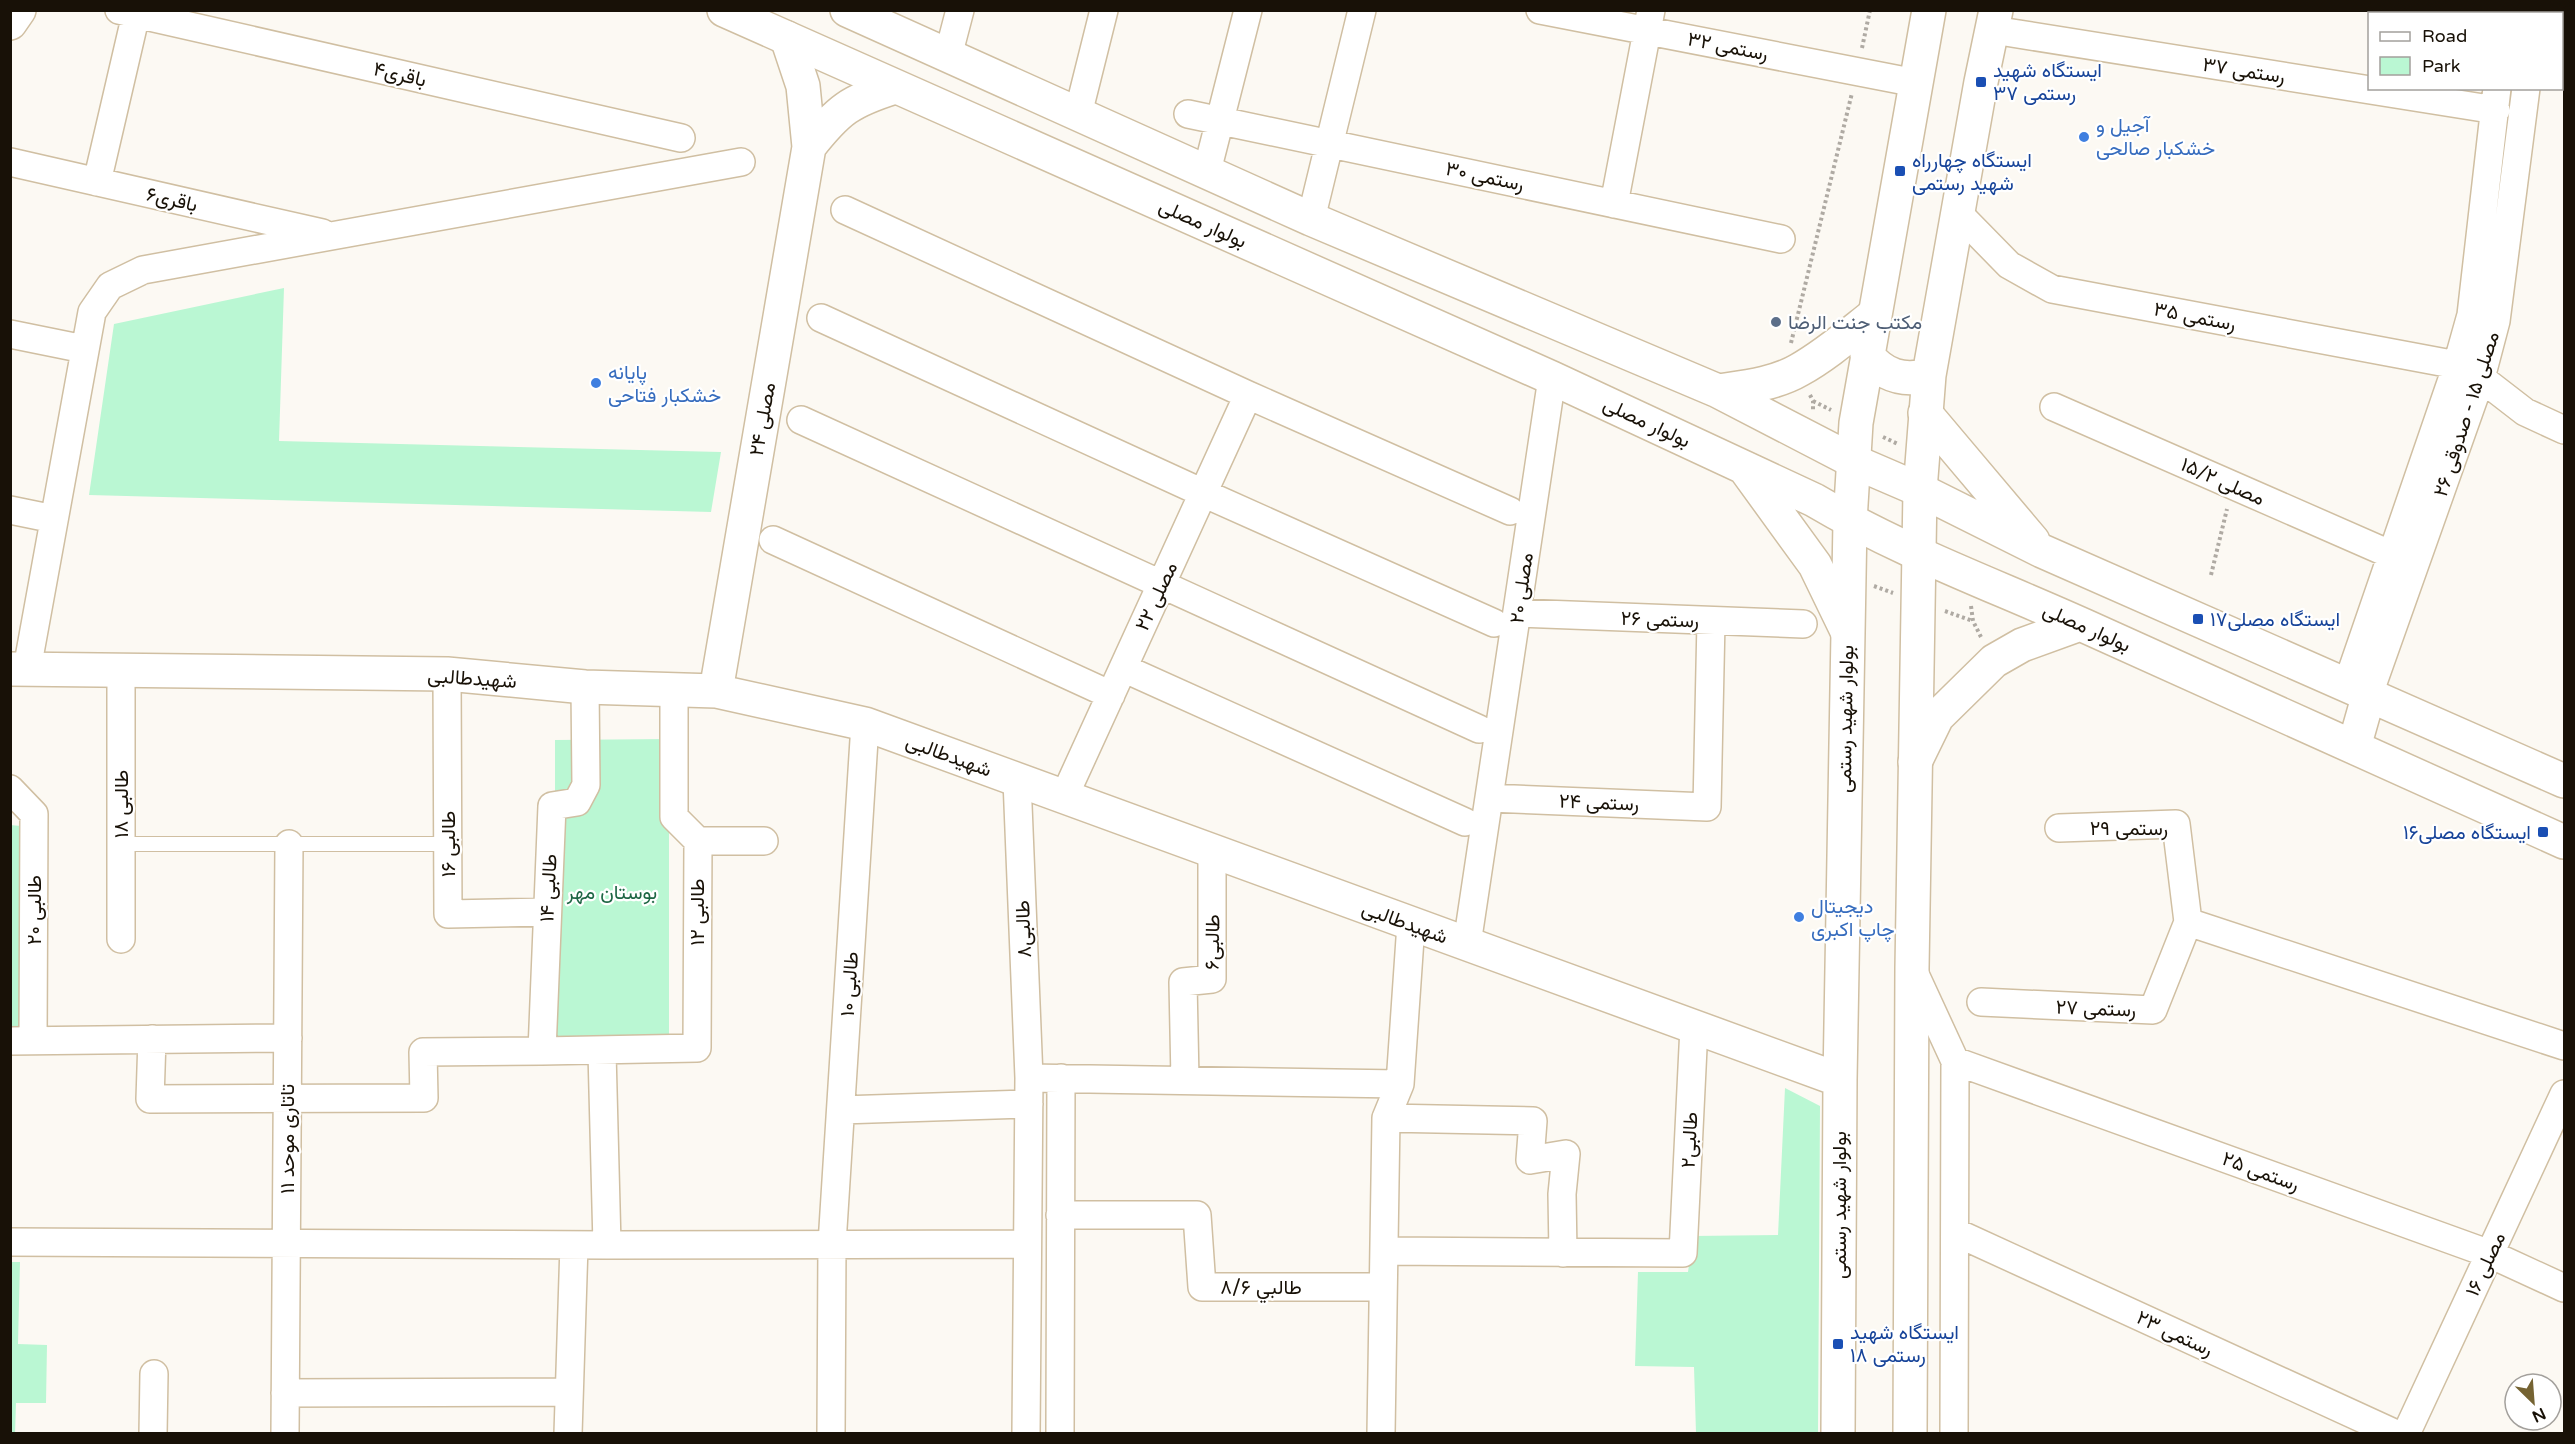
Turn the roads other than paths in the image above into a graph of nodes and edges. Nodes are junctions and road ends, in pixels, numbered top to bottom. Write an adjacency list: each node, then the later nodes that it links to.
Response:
1 (19, 10): 13 (main road)
2 (724, 10): 14 (main road, بولوار مصلی)
3 (847, 10): 15 (main road)
4 (960, 10): 15 (street)
5 (1104, 10): 22 (street)
6 (1248, 10): 24 (street)
7 (1362, 10): 26 (street)
8 (1540, 10): 11 (street, رستمی ۳۲)
9 (1929, 10): 17 (main road, بولوار شهید رستمی)
10 (127, 12): 25 (street, باقری۴); 31 (street)
11 (1649, 20): 17 (street, رستمی ۳۲); 32 (street)
12 (1994, 20): 16 (street, رستمی ۳۷); 34 (main road)
13 (10, 23)
14 (787, 38): 18 (main road, بولوار مصلی); 27 (main road)
15 (948, 56): 22 (main road)
16 (2368, 79)
17 (1916, 83): 38 (main road, بولوار شهید رستمی)
18 (895, 87): 27 (main road); 45 (main road, بولوار مصلی)
19 (2439, 90): 21 (street, رستمی ۳۷)
20 (2526, 90): 46 (street, مصلی ۱۵ - صدوقی ۲۶)
21 (2496, 99): 43 (street, مصلی ۱۵ - صدوقی ۲۶)
22 (1078, 114): 30 (main road)
23 (1188, 114): 24 (street, رستمی ۳۰)
24 (1220, 121): 26 (street, رستمی ۳۰); 30 (street)
25 (681, 138)
26 (1330, 143): 32 (street, رستمی ۳۰); 35 (street)
27 (809, 147): 78 (main road, مصلی ۲۴)
28 (10, 162): 31 (street, باقری۶)
29 (741, 162): 36 (street)
30 (1207, 171): 35 (main road)
31 (97, 182): 36 (street, باقری۶)
32 (1614, 204): 37 (street, رستمی ۳۰)
33 (845, 210): 48 (street)
34 (1958, 213): 43 (street, رستمی ۳۵); 44 (main road)
35 (1311, 219): 47 (main road)
36 (333, 235): 41 (street)
37 (1781, 239)
38 (1874, 315): 42 (main road, بولوار شهید رستمی); 47 (main road)
39 (822, 318): 56 (street)
40 (10, 334): 41 (street)
41 (84, 349): 59 (street)
42 (1867, 355): 44 (main road); 53 (main road, بولوار شهید رستمی)
43 (2457, 365): 64 (street, مصلی ۱۵ - صدوقی ۲۶)
44 (1929, 375): 50 (main road)
45 (1552, 378): 54 (main road, بولوار مصلی); 66 (street, مصلی ۲۰)
46 (2481, 378): 52 (street); 76 (street, مصلی ۱۵ - صدوقی ۲۶)
47 (1718, 391): 53 (main road)
48 (1248, 395): 56 (street, مصلی ۲۲); 58 (street)
49 (2054, 407): 64 (street, مصلی ۱۵/۲)
50 (1925, 413): 55 (main road); 62 (main road)
51 (801, 420): 65 (street)
52 (2565, 430)
53 (1855, 462): 55 (main road); 60 (main road, بولوار شهید رستمی)
54 (1743, 466): 60 (main road, بولوار مصلی); 70 (main road)
55 (1920, 490): 62 (main road); 63 (main road)
56 (1203, 493): 65 (street, مصلی ۲۲); 66 (street)
57 (10, 510): 59 (street)
58 (1510, 511)
59 (54, 519): 72 (street)
60 (1850, 521): 63 (main road, بولوار مصلی); 70 (main road, بولوار شهید رستمی)
61 (773, 540): 79 (street)
62 (2042, 551): 76 (main road)
63 (1918, 555): 69 (main road, بولوار مصلی); 83 (main road)
64 (2392, 555): 76 (street, مصلی ۱۵ - صدوقی ۲۶)
65 (1161, 586): 71 (street, مصلی ۲۲); 81 (street)
66 (1506, 618): 67 (street, رستمی ۲۶); 88 (street, مصلی ۲۰)
67 (1711, 621): 68 (street, رستمی ۲۶); 88 (street, رستمی ۲۴)
68 (1803, 624)
69 (2080, 624): 82 (main road, بولوار مصلی); 83 (main road)
70 (1846, 631): 115 (main road, بولوار شهید رستمی)
71 (1123, 668): 79 (street, مصلی ۲۲); 89 (street)
72 (19, 669): 73 (main road, شهیدطالبی)
73 (121, 670): 74 (main road, شهیدطالبی); 94 (street, طالبی ۱۸)
74 (447, 675): 75 (main road, شهیدطالبی); 96 (street, طالبی ۱۶)
75 (585, 687): 77 (main road, شهیدطالبی); 98 (street, طالبی ۱۴)
76 (2358, 689): 82 (main road); 85 (main road)
77 (674, 691): 78 (main road, شهیدطالبی); 91 (street)
78 (716, 691): 80 (main road, شهیدطالبی)
79 (1111, 695): 87 (street, مصلی ۲۲)
80 (865, 724): 84 (main road, شهیدطالبی); 120 (street, طالبی ۱۰)
81 (1479, 729)
82 (2354, 747): 93 (main road, بولوار مصلی)
83 (1915, 762): 103 (main road)
84 (1017, 780): 87 (main road, شهیدطالبی); 117 (street, طالبی۸)
85 (2565, 781)
86 (10, 789): 108 (street, طالبی ۲۰)
87 (1064, 797): 97 (main road, شهیدطالبی)
88 (1490, 798): 102 (street, مصلی ۲۰)
89 (1466, 822)
90 (2058, 828): 99 (street, رستمی ۲۹)
91 (698, 841): 92 (street); 111 (street, طالبی ۱۲)
92 (764, 841)
93 (2565, 842)
94 (121, 844): 95 (lane); 101 (street, طالبی ۱۸)
95 (289, 844): 96 (lane); 106 (street, تاتاری موحد ۱۱)
96 (448, 844): 98 (street, طالبی ۱۶)
97 (1212, 851): 100 (main road, شهیدطالبی); 114 (street, طالبی۶)
98 (547, 912): 110 (street, طالبی ۱۴)
99 (2188, 922): 104 (street, رستمی ۲۷); 109 (street)
100 (1411, 924): 102 (main road, شهیدطالبی); 116 (street)
101 (121, 939)
102 (1467, 944): 105 (main road, شهیدطالبی)
103 (1912, 968): 112 (street); 146 (main road)
104 (1981, 1002)
105 (1694, 1027): 115 (main road, شهیدطالبی); 131 (street, طالبی۲)
106 (288, 1038): 107 (street); 119 (street, تاتاری موحد ۱۱)
107 (152, 1039): 108 (street); 119 (street)
108 (22, 1040)
109 (2565, 1046)
110 (542, 1051): 111 (street); 119 (street)
111 (603, 1052): 129 (street)
112 (1955, 1061): 123 (street); 132 (street, رستمی ۲۵)
113 (1061, 1078): 114 (street); 117 (street); 122 (street)
114 (1185, 1080): 116 (street)
115 (1840, 1080): 145 (main road, بولوار شهید رستمی)
116 (1401, 1084): 121 (street)
117 (1029, 1091): 120 (street); 127 (street, طالبی۸)
118 (2565, 1094): 132 (street, مصلی ۱۶)
119 (287, 1098): 125 (street, تاتاری موحد ۱۱)
120 (841, 1110): 126 (street, طالبی ۱۰)
121 (1386, 1118): 130 (street); 131 (street)
122 (1060, 1215): 133 (street, طالبي ۸/۶); 143 (street)
123 (1955, 1232): 147 (street); 148 (street, رستمی ۲۳)
124 (10, 1242): 125 (street)
125 (286, 1242): 128 (street); 137 (street, تاتاری موحد ۱۱)
126 (832, 1244): 127 (street); 129 (street); 141 (street, طالبی ۱۰)
127 (1028, 1244): 142 (street, طالبی۸)
128 (574, 1245): 129 (street); 136 (street)
129 (607, 1245)
130 (1384, 1251): 131 (street); 133 (street)
131 (1563, 1252)
132 (2490, 1254): 134 (street, رستمی ۲۵); 149 (street, مصلی ۱۶)
133 (1383, 1287): 144 (street)
134 (2565, 1288)
135 (154, 1374): 138 (street)
136 (569, 1392): 137 (street); 140 (street)
137 (285, 1393): 139 (street, تاتاری موحد ۱۱)
138 (153, 1434)
139 (285, 1434)
140 (568, 1434)
141 (831, 1434)
142 (1026, 1434)
143 (1060, 1434)
144 (1382, 1434)
145 (1838, 1434)
146 (1910, 1434)
147 (1954, 1434)
148 (2396, 1434)
149 (2406, 1434)

